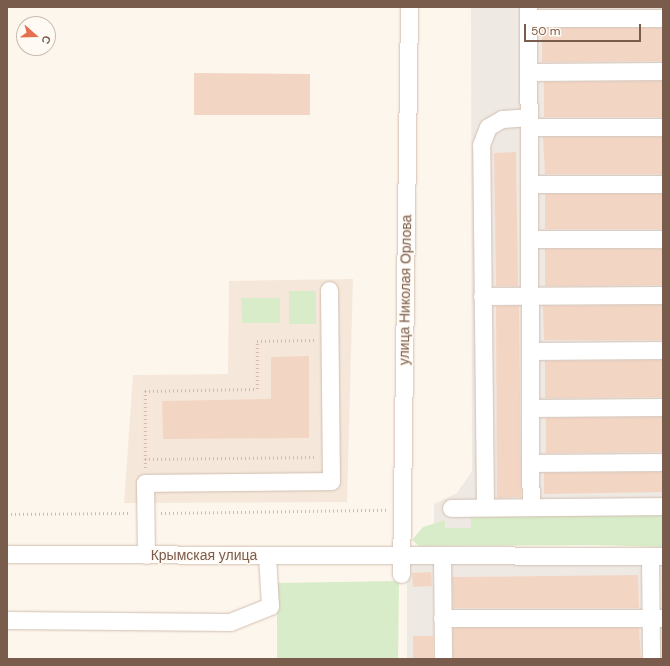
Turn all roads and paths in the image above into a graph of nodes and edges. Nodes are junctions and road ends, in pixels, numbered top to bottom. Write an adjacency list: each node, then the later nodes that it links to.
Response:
1 (409, 7): 30 (street, улица Николая Орлова)
2 (528, 13): 3 (street); 5 (street)
3 (663, 18)
4 (663, 71): 5 (street)
5 (528, 72): 6 (street)
6 (529, 122): 7 (street); 8 (street); 15 (street)
7 (663, 127)
8 (529, 184): 9 (street); 10 (street)
9 (663, 184)
10 (529, 239): 11 (street); 13 (street)
11 (663, 239)
12 (329, 290): 16 (street)
13 (530, 295): 14 (street); 15 (street); 18 (street)
14 (663, 295)
15 (482, 296): 28 (street)
16 (329, 340): 21 (street); 22 (path)
17 (663, 350): 18 (street)
18 (530, 351): 20 (street)
19 (663, 407): 20 (street)
20 (530, 408): 24 (street)
21 (331, 457): 22 (path); 25 (street)
22 (145, 459): 25 (path)
23 (663, 462): 24 (street)
24 (530, 463): 26 (street)
25 (145, 483): 31 (street)
26 (531, 506): 27 (street); 28 (street)
27 (663, 506)
28 (485, 507): 29 (street)
29 (451, 508)
30 (402, 510): 31 (path); 36 (street, улица Николая Орлова)
31 (146, 513): 32 (path); 34 (street)
32 (7, 514)
33 (7, 554): 34 (street, Крымская улица)
34 (146, 555): 35 (street, Крымская улица)
35 (267, 556): 36 (street, Крымская улица); 42 (street)
36 (402, 556): 37 (street, Крымская улица); 39 (street, улица Николая Орлова)
37 (442, 556): 38 (street, Крымская улица); 40 (street)
38 (657, 556): 41 (street)
39 (401, 574)
40 (442, 618): 41 (street); 43 (street)
41 (657, 618): 44 (street)
42 (7, 620)
43 (443, 659)
44 (651, 659)

